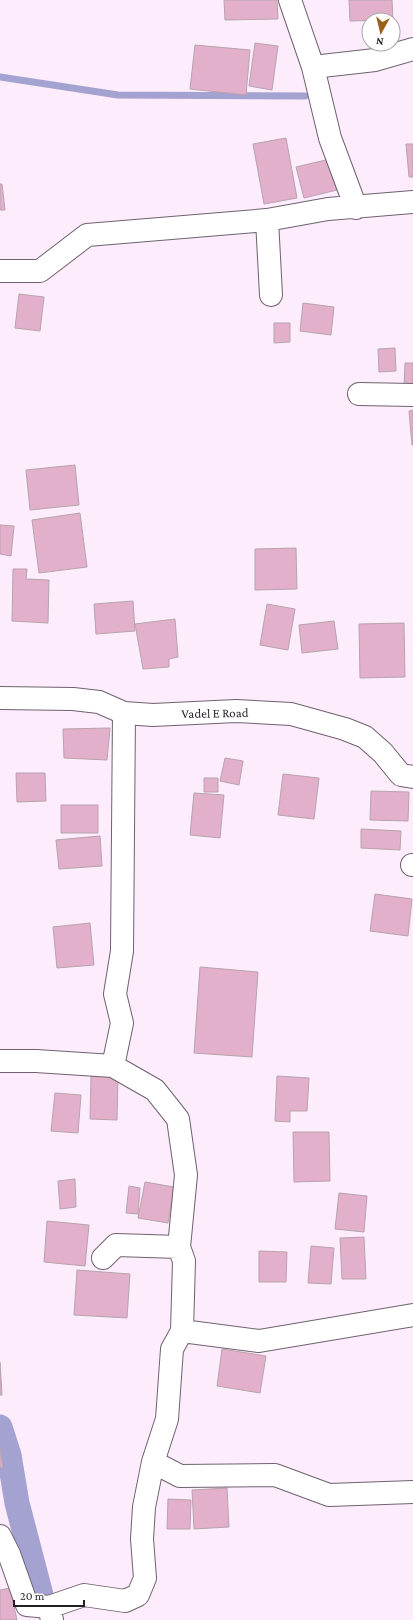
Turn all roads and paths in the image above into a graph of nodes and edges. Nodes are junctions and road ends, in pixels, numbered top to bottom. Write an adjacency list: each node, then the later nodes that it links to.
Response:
1 (290, 0): 3 (street)
2 (413, 49): 3 (street)
3 (314, 66): 5 (street)
4 (413, 202): 5 (street)
5 (356, 208): 6 (street)
6 (267, 220): 7 (street); 8 (street)
7 (0, 271)
8 (271, 294)
9 (359, 394): 10 (street)
10 (413, 395)
11 (0, 698): 12 (street, Vadel E Road)
12 (124, 713): 13 (street, Vadel E Road); 15 (street)
13 (413, 777)
14 (0, 1062): 15 (street)
15 (112, 1066): 16 (street)
16 (179, 1246): 17 (street); 19 (street)
17 (103, 1258)
18 (413, 1315): 19 (street)
19 (182, 1331): 20 (street)
20 (153, 1462): 21 (street); 23 (street)
21 (413, 1492)
22 (0, 1536): 23 (street)
23 (51, 1614)

